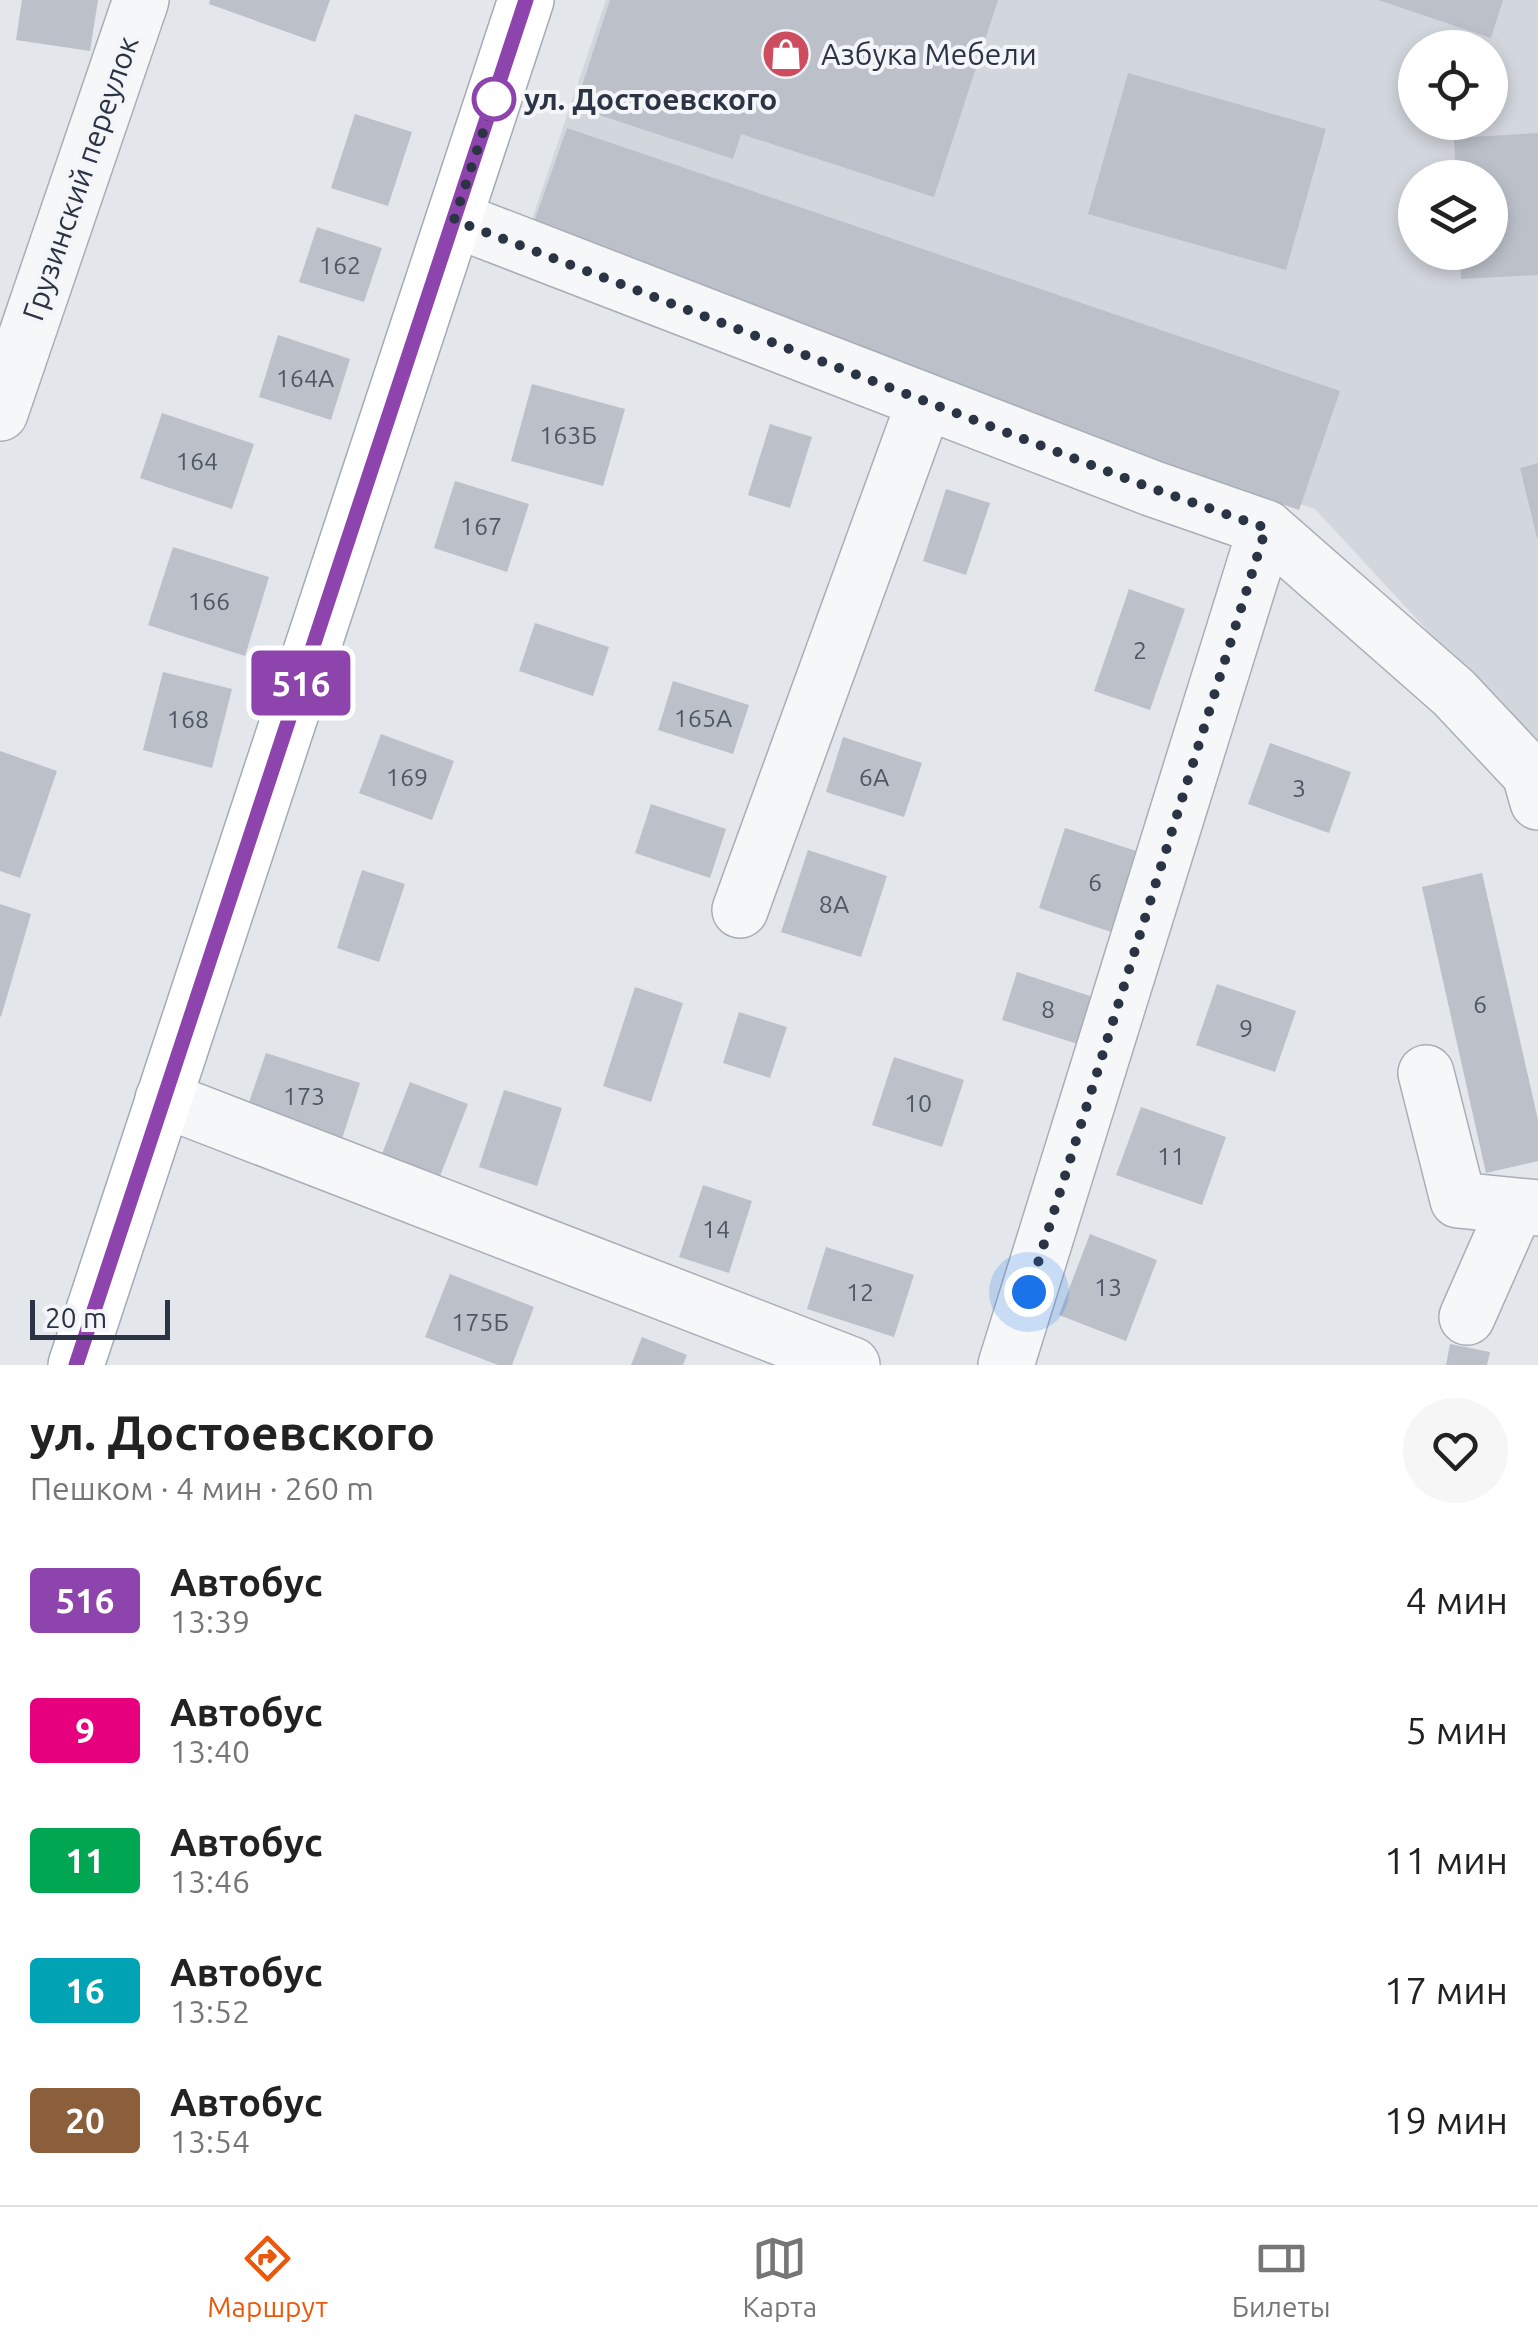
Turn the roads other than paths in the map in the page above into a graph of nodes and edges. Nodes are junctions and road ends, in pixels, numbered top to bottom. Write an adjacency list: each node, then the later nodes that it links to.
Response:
1 (141, 0): 5 (street, Грузинский переулок)
2 (526, 0): 3 (main road)
3 (454, 220): 4 (street); 10 (main road)
4 (925, 401): 6 (street); 8 (street)
5 (0, 413)
6 (1266, 528): 7 (street); 15 (street)
7 (1538, 802)
8 (740, 910)
9 (1426, 1072): 11 (street)
10 (164, 1099): 13 (main road); 14 (street)
11 (1527, 1207): 12 (street)
12 (1466, 1318)
13 (76, 1365)
14 (852, 1365)
15 (1006, 1365)

